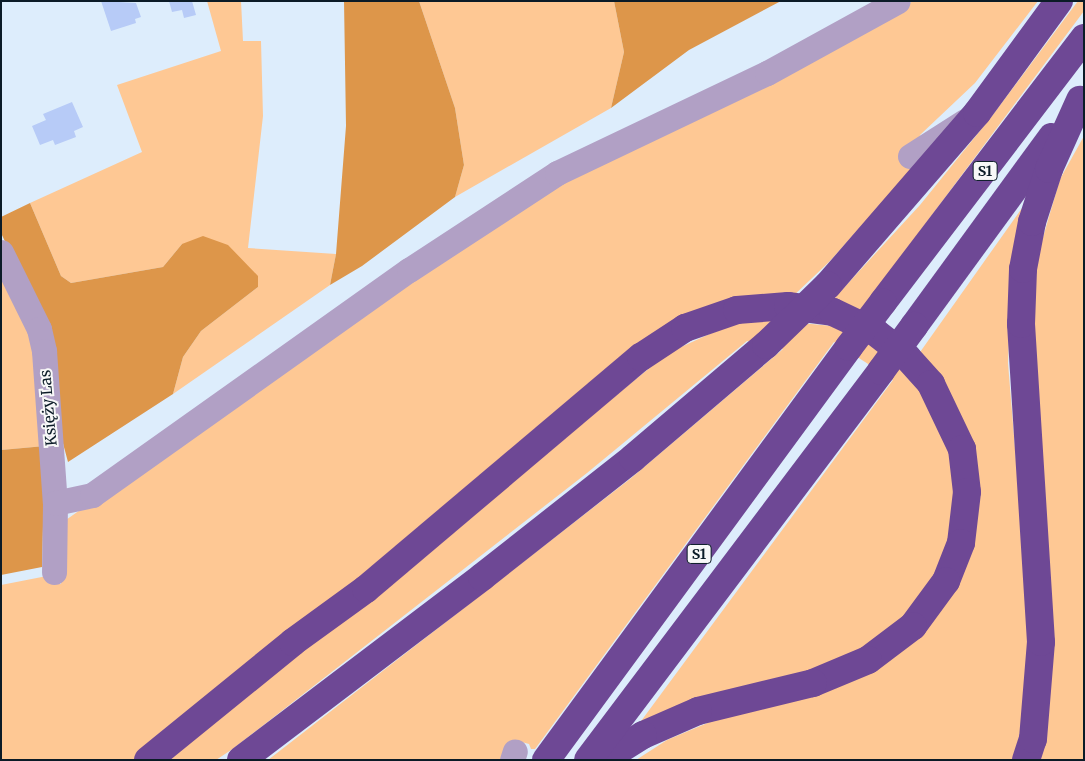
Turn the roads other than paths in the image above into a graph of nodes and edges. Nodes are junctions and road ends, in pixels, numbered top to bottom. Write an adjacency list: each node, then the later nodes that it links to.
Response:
1 (898, 1): 8 (street)
2 (1059, 1): 5 (highway)
3 (1084, 38): 12 (highway, S1, bridge)
4 (1082, 97): 13 (highway, S1, bridge); 15 (highway)
5 (977, 113): 6 (street); 11 (highway, bridge)
6 (910, 156)
7 (1, 252): 8 (street, Księży Las)
8 (55, 503): 9 (street, Księży Las)
9 (54, 572)
10 (148, 760): 14 (highway)
11 (241, 760)
12 (546, 760)
13 (588, 760)
14 (603, 760)
15 (1026, 760)

